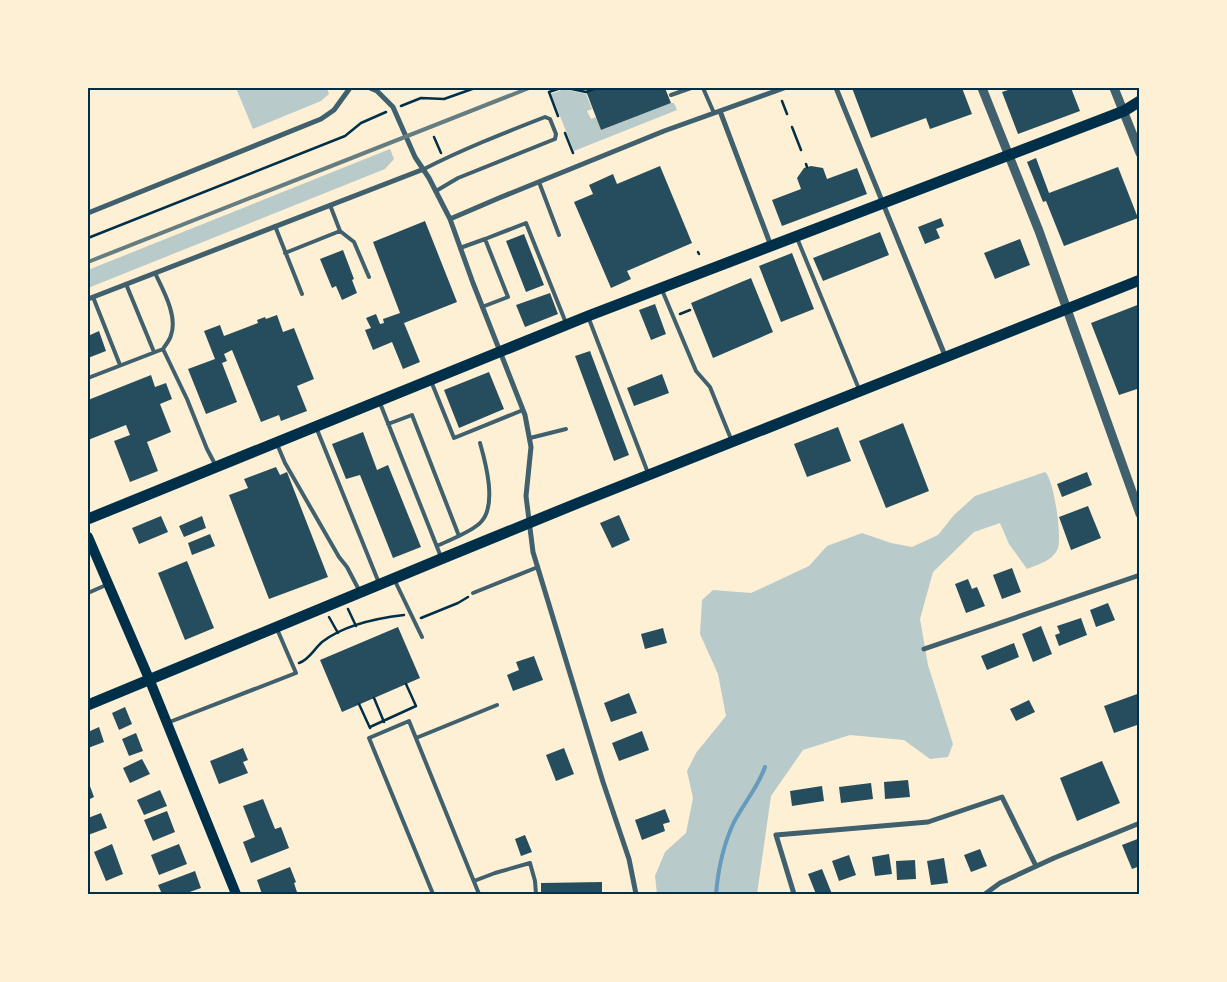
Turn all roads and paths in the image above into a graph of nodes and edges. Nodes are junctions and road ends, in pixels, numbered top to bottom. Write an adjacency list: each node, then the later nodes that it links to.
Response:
1 (350, 88): 34 (street)
2 (370, 88): 29 (street)
3 (475, 88): 14 (path)
4 (561, 88): 15 (path)
5 (567, 88): 6 (path)
6 (597, 88)
7 (691, 88): 13 (lane)
8 (704, 88): 20 (lane)
9 (784, 88): 18 (street)
10 (836, 88): 32 (street)
11 (982, 88): 28 (street)
12 (1114, 88): 19 (street)
13 (671, 95)
14 (421, 98)
15 (552, 100)
16 (782, 101): 21 (path)
17 (1140, 101): 19 (main road)
18 (720, 111): 20 (street); 42 (street)
19 (1124, 111): 27 (street); 28 (main road)
20 (714, 113): 30 (street)
21 (787, 114)
22 (371, 118): 40 (path)
23 (792, 127): 25 (path)
24 (434, 137): 26 (path)
25 (801, 150)
26 (440, 153)
27 (1140, 154)
28 (1010, 156): 32 (main road); 53 (street)
29 (424, 169): 31 (street); 31 (lane); 33 (street)
30 (539, 182): 35 (street); 38 (lane)
31 (436, 191): 35 (street)
32 (884, 203): 39 (main road); 59 (street)
33 (330, 205): 36 (street); 37 (lane)
34 (88, 213)
35 (450, 219): 43 (street)
36 (275, 226): 44 (lane); 45 (street)
37 (340, 231): 44 (lane); 46 (lane)
38 (560, 235)
39 (796, 236): 42 (main road); 63 (lane)
40 (88, 238)
41 (485, 239): 43 (lane); 52 (lane); 55 (lane)
42 (771, 246): 49 (main road)
43 (460, 248): 52 (street)
44 (286, 253): 50 (lane)
45 (155, 273): 48 (street); 56 (lane)
46 (369, 278)
47 (1140, 280): 53 (main road)
48 (126, 284): 51 (street); 57 (lane)
49 (661, 288): 54 (main road); 71 (lane)
50 (302, 294)
51 (90, 298): 60 (lane)
52 (482, 307): 58 (street)
53 (1068, 309): 59 (main road); 75 (street)
54 (588, 316): 55 (main road); 74 (lane)
55 (566, 325): 58 (main road)
56 (162, 349): 57 (lane); 73 (lane)
57 (154, 352): 60 (lane)
58 (500, 352): 62 (main road); 65 (street)
59 (946, 358): 63 (main road)
60 (120, 365): 61 (lane)
61 (88, 378)
62 (430, 380): 64 (main road); 65 (lane)
63 (860, 391): 71 (main road)
64 (379, 401): 66 (lane); 67 (main road)
65 (523, 410): 69 (street)
66 (388, 424): 79 (lane); 81 (lane)
67 (316, 426): 70 (main road); 87 (lane)
68 (566, 429): 69 (lane)
69 (530, 438): 78 (street)
70 (276, 442): 73 (main road); 89 (lane)
71 (732, 442): 74 (main road)
72 (480, 443): 79 (lane)
73 (216, 466): 77 (main road)
74 (648, 475): 78 (main road)
75 (1138, 503): 76 (street)
76 (1140, 514)
77 (88, 519)
78 (529, 524): 82 (main road); 83 (street)
79 (459, 536): 81 (lane)
80 (88, 537): 86 (main road)
81 (436, 546): 82 (lane)
82 (442, 559): 85 (main road)
83 (538, 567): 90 (lane); 120 (street)
84 (1140, 575): 99 (street)
85 (394, 579): 87 (main road); 93 (lane)
86 (108, 584): 88 (lane); 101 (main road)
87 (380, 585): 89 (main road)
88 (88, 592)
89 (360, 593): 96 (main road)
90 (473, 593): 94 (path)
91 (347, 607): 95 (path)
92 (328, 614): 97 (path)
93 (411, 614): 94 (lane); 95 (path)
94 (414, 620): 98 (lane)
95 (356, 626): 97 (path)
96 (276, 627): 100 (lane); 101 (main road)
97 (338, 634): 100 (path)
98 (422, 637)
99 (924, 649)
100 (293, 666): 108 (lane)
101 (150, 681): 105 (main road); 108 (main road)
102 (406, 684): 107 (path)
103 (374, 698): 107 (path)
104 (359, 704): 109 (path)
105 (88, 705)
106 (497, 705): 112 (lane)
107 (384, 721): 109 (path); 110 (path)
108 (168, 724): 116 (main road)
109 (370, 727): 111 (path)
110 (388, 730): 111 (lane); 112 (lane)
111 (374, 736): 117 (lane)
112 (416, 738): 115 (lane)
113 (1140, 822): 114 (street)
114 (1036, 866): 121 (street); 122 (street)
115 (474, 882): 118 (lane); 119 (lane)
116 (236, 894)
117 (433, 894)
118 (480, 894)
119 (536, 894)
120 (636, 894)
121 (794, 894)
122 (985, 894)

